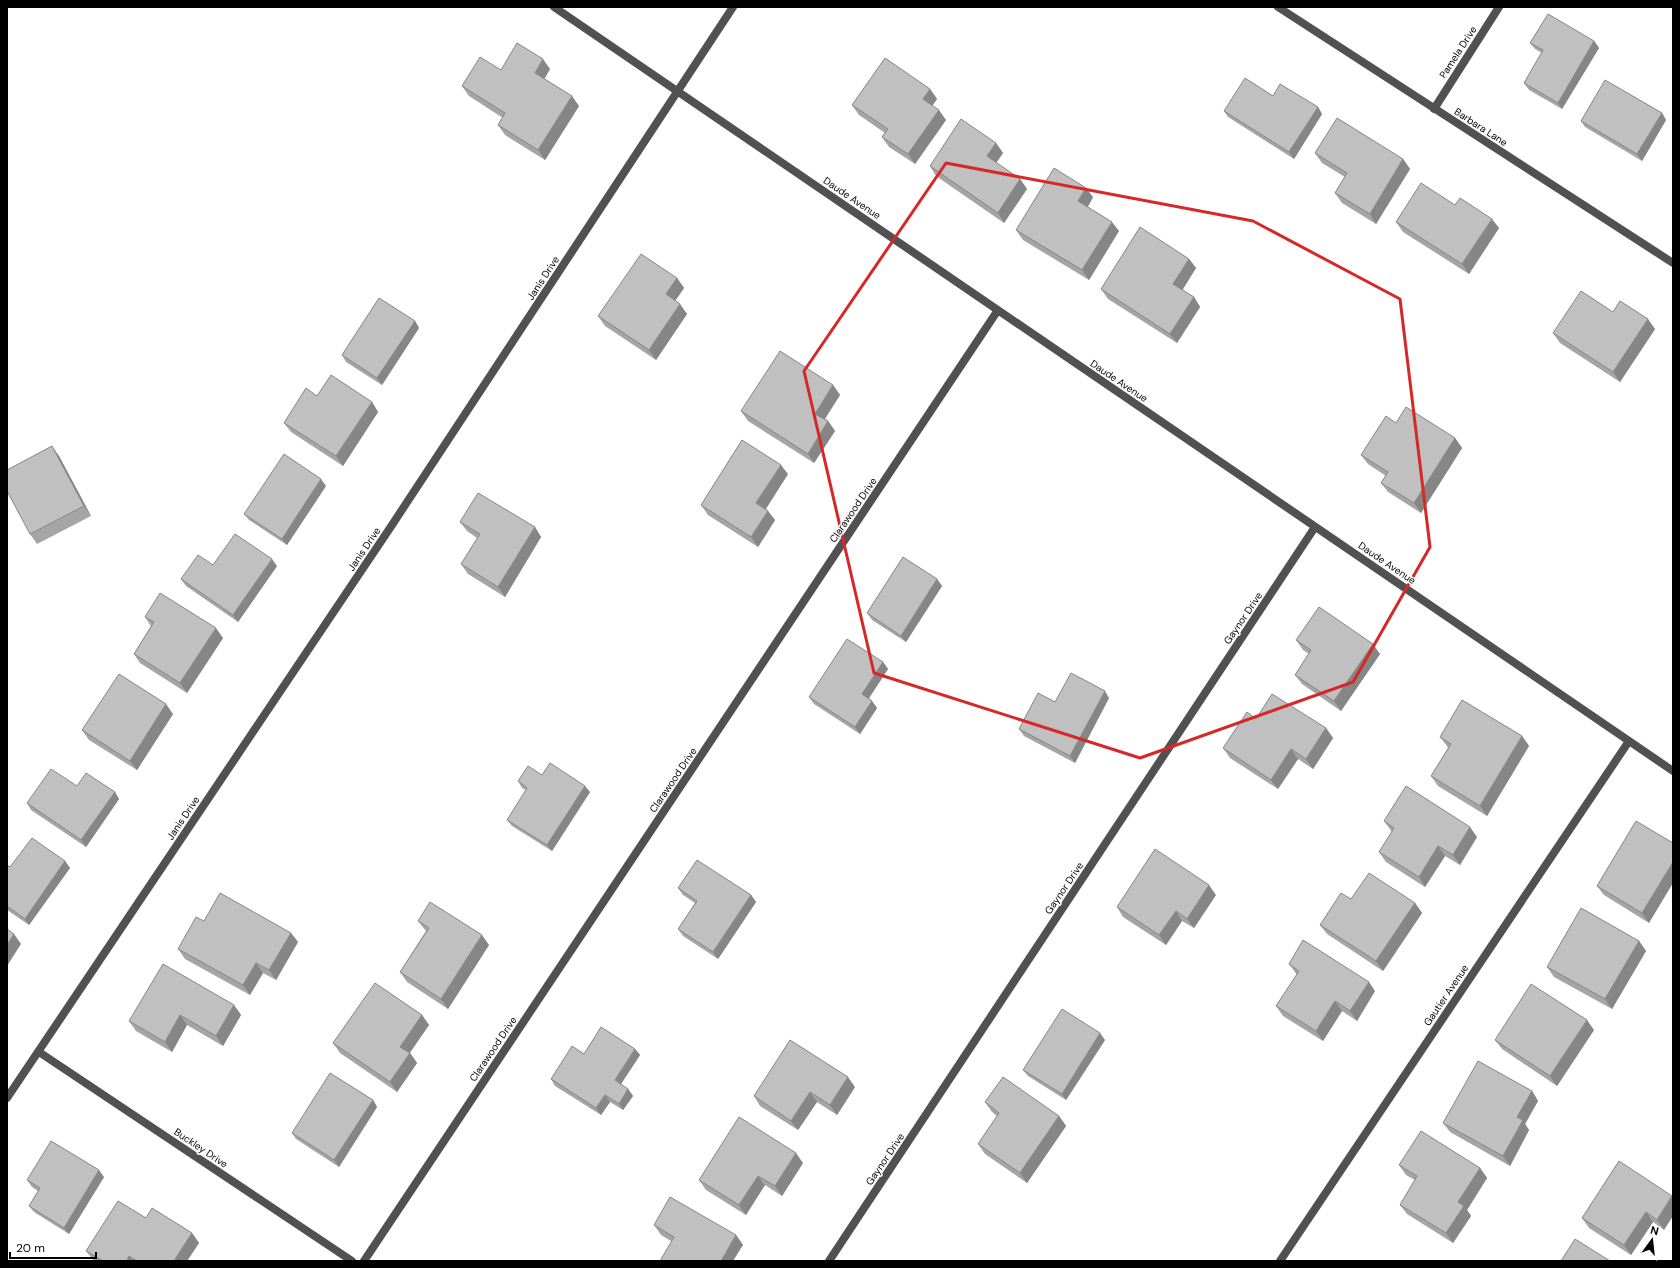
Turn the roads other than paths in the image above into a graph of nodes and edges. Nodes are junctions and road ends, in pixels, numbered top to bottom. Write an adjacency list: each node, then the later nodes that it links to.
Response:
1 (554, 7): 5 (street, Daude Avenue)
2 (733, 7): 5 (street, Janis Drive)
3 (1278, 7): 6 (street, Barbara Lane)
4 (1500, 7): 6 (street, Pamela Drive)
5 (678, 91): 8 (street, Daude Avenue); 12 (street, Janis Drive)
6 (1434, 109): 7 (street, Barbara Lane)
7 (1673, 263)
8 (998, 310): 9 (street, Daude Avenue); 15 (street, Clarawood Drive)
9 (1315, 527): 10 (street, Daude Avenue); 16 (street, Gaynor Drive)
10 (1629, 741): 11 (street, Daude Avenue); 17 (street, Gautier Avenue)
11 (1673, 771)
12 (38, 1052): 13 (street, Janis Drive); 14 (street, Buckley Drive)
13 (7, 1098)
14 (352, 1261)
15 (364, 1261)
16 (829, 1261)
17 (1280, 1261)

